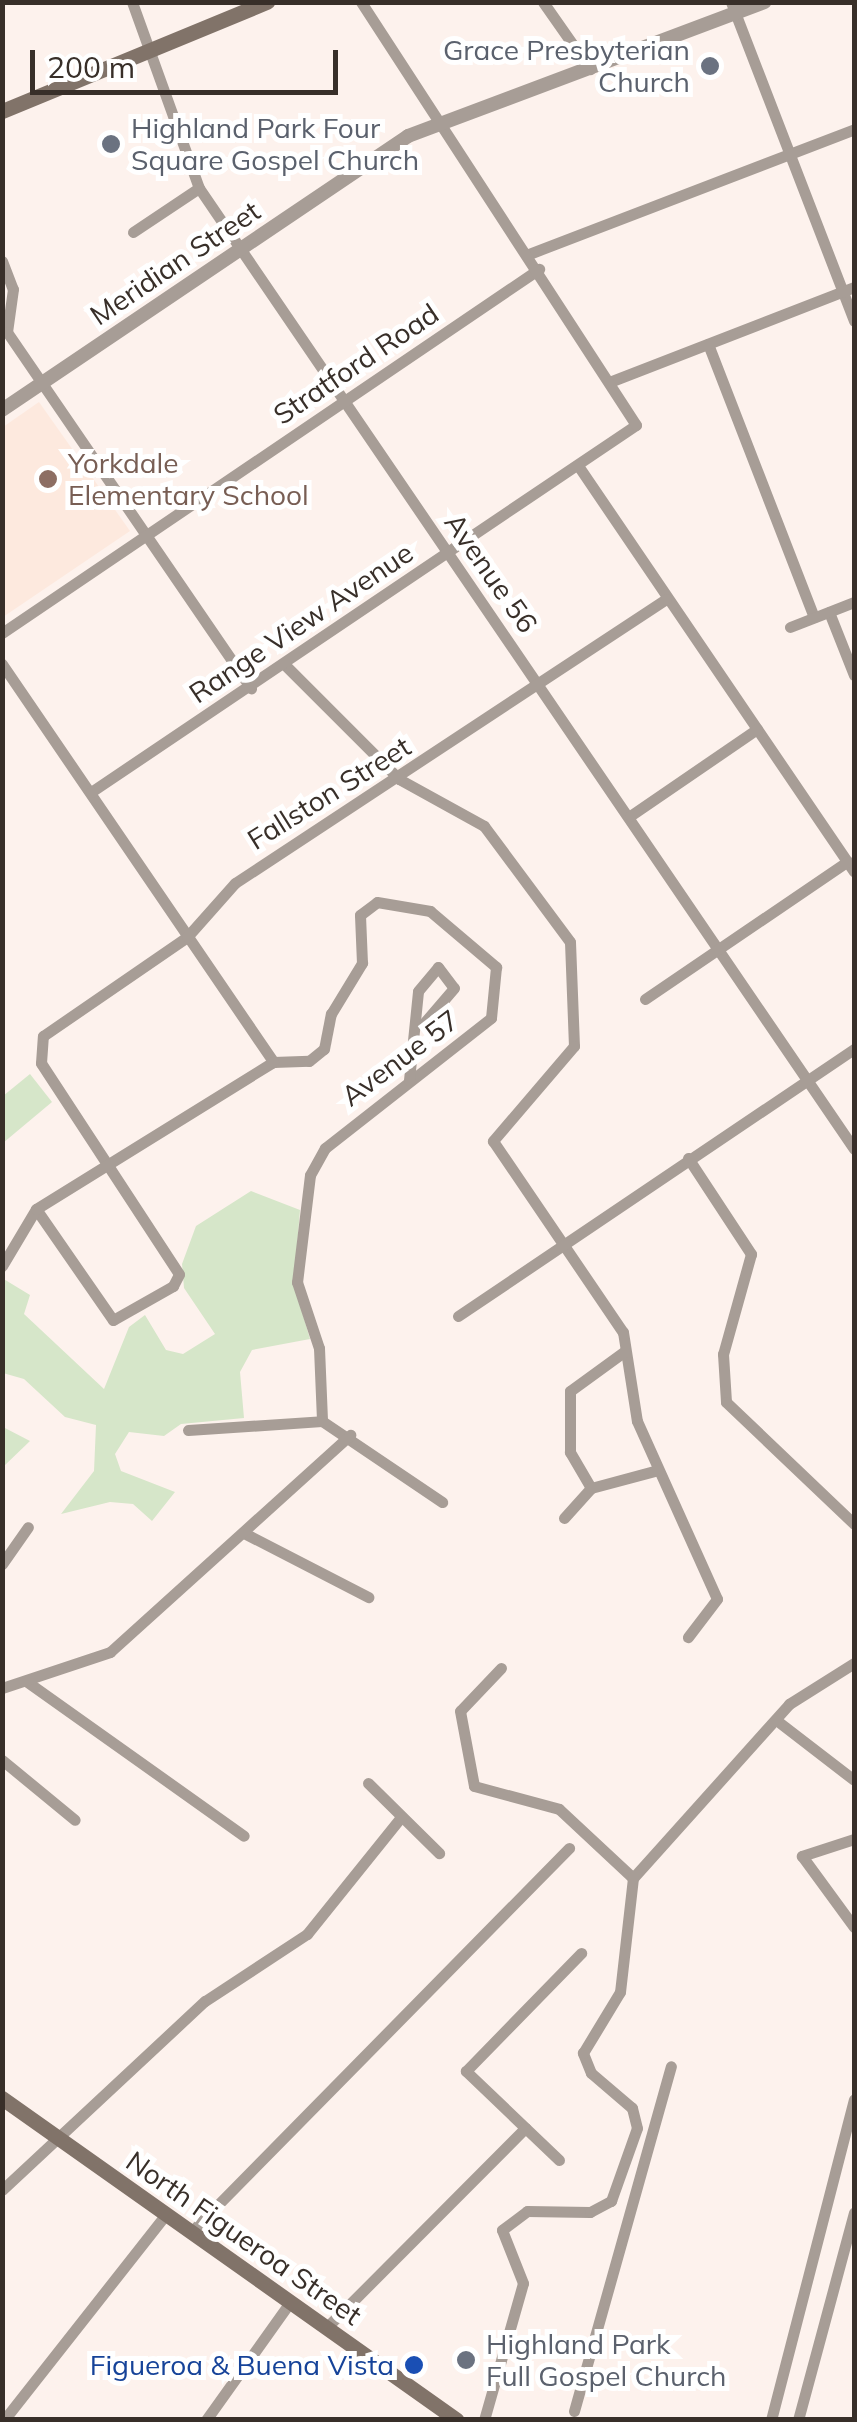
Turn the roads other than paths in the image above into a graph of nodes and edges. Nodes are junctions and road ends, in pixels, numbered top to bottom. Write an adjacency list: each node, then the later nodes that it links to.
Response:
1 (132, 2): 7 (street, Avenue 56)
2 (266, 2): 7 (main road)
3 (361, 2): 10 (street)
4 (543, 2): 8 (street)
5 (765, 2): 6 (street, Meridian Street)
6 (734, 8): 8 (street, Meridian Street); 12 (street)
7 (150, 50): 9 (main road); 13 (street, Avenue 56)
8 (590, 69): 10 (street, Meridian Street)
9 (2, 111)
10 (440, 124): 15 (street, Meridian Street); 16 (street)
11 (854, 129): 12 (street)
12 (791, 154): 16 (street); 19 (street)
13 (199, 188): 14 (street); 15 (street, Avenue 56)
14 (133, 232)
15 (241, 248): 24 (street, Meridian Street); 25 (street, Avenue 56)
16 (528, 254): 18 (street)
17 (2, 260): 20 (street)
18 (539, 268): 23 (street); 25 (street, Stratford Road)
19 (849, 289): 21 (street); 22 (street)
20 (6, 304): 24 (street)
21 (854, 322)
22 (708, 344): 23 (street); 33 (street)
23 (612, 381): 27 (street, Range View Avenue)
24 (44, 382): 26 (street, Meridian Street); 28 (street)
25 (345, 402): 28 (street, Stratford Road); 29 (street, Avenue 56)
26 (2, 410)
27 (579, 466): 29 (street, Range View Avenue); 30 (street)
28 (149, 536): 35 (street, Stratford Road); 40 (street)
29 (448, 555): 37 (street, Range View Avenue); 39 (street, Avenue 56)
30 (666, 599): 39 (street, Fallston Street); 41 (street)
31 (854, 602): 32 (street)
32 (828, 612): 33 (street); 38 (street)
33 (814, 617): 34 (street)
34 (790, 628)
35 (2, 633)
36 (2, 664): 43 (street)
37 (286, 666): 40 (street, Range View Avenue); 42 (street)
38 (854, 674)
39 (538, 686): 42 (street, Fallston Street); 44 (street, Avenue 56)
40 (251, 688): 43 (street, Range View Avenue)
41 (757, 729): 44 (street); 45 (street)
42 (399, 779): 46 (street, Fallston Street); 58 (street)
43 (91, 792): 46 (street)
44 (630, 816): 47 (street, Avenue 56)
45 (851, 866): 47 (street)
46 (187, 937): 51 (street); 56 (street, Fallston Street)
47 (716, 949): 48 (street); 52 (street, Avenue 56)
48 (645, 999)
49 (424, 1023): 53 (street)
50 (854, 1049): 52 (street)
51 (273, 1062): 53 (street, Avenue 57); 56 (street)
52 (806, 1078): 54 (street, Avenue 56); 55 (street)
53 (409, 1080): 62 (street, Avenue 57)
54 (854, 1149)
55 (688, 1158): 58 (street); 69 (street)
56 (106, 1162): 57 (street); 57 (street)
57 (36, 1209): 59 (street)
58 (566, 1241): 60 (street); 61 (street)
59 (2, 1266)
60 (458, 1316)
61 (626, 1351): 65 (street); 66 (street)
62 (322, 1421): 63 (street); 64 (street)
63 (188, 1430)
64 (350, 1435): 67 (street); 71 (street)
65 (658, 1470): 66 (street); 74 (street)
66 (592, 1488): 68 (street)
67 (442, 1502)
68 (564, 1518)
69 (854, 1524)
70 (28, 1527): 72 (street)
71 (244, 1533): 73 (street); 77 (street)
72 (2, 1564)
73 (368, 1597)
74 (688, 1636)
75 (854, 1663): 79 (street)
76 (501, 1668): 89 (street)
77 (26, 1681): 78 (street); 85 (street)
78 (2, 1688)
79 (780, 1723): 81 (street); 89 (street)
80 (2, 1760): 84 (street)
81 (854, 1780)
82 (368, 1783): 83 (street)
83 (400, 1817): 88 (street); 98 (street)
84 (75, 1820)
85 (244, 1836)
86 (854, 1839): 90 (street)
87 (569, 1848): 103 (street)
88 (439, 1853)
89 (633, 1878): 96 (street)
90 (854, 1927)
91 (582, 1953): 95 (street)
92 (671, 2066): 97 (street)
93 (2, 2098): 98 (main road, North Figueroa Street)
94 (854, 2100): 111 (street)
95 (525, 2128): 99 (street); 105 (street)
96 (636, 2128): 97 (street); 110 (street)
97 (651, 2130): 106 (street)
98 (59, 2138): 100 (street); 102 (main road, North Figueroa Street)
99 (558, 2160)
100 (2, 2190)
101 (854, 2212): 112 (street)
102 (166, 2214): 103 (main road, North Figueroa Street); 108 (street)
103 (191, 2232): 104 (main road, North Figueroa Street)
104 (291, 2301): 105 (main road, North Figueroa Street); 109 (street)
105 (327, 2327): 107 (main road, North Figueroa Street)
106 (574, 2411)
107 (446, 2416)
108 (4, 2420)
109 (206, 2420)
110 (484, 2420)
111 (771, 2420)
112 (798, 2420)

